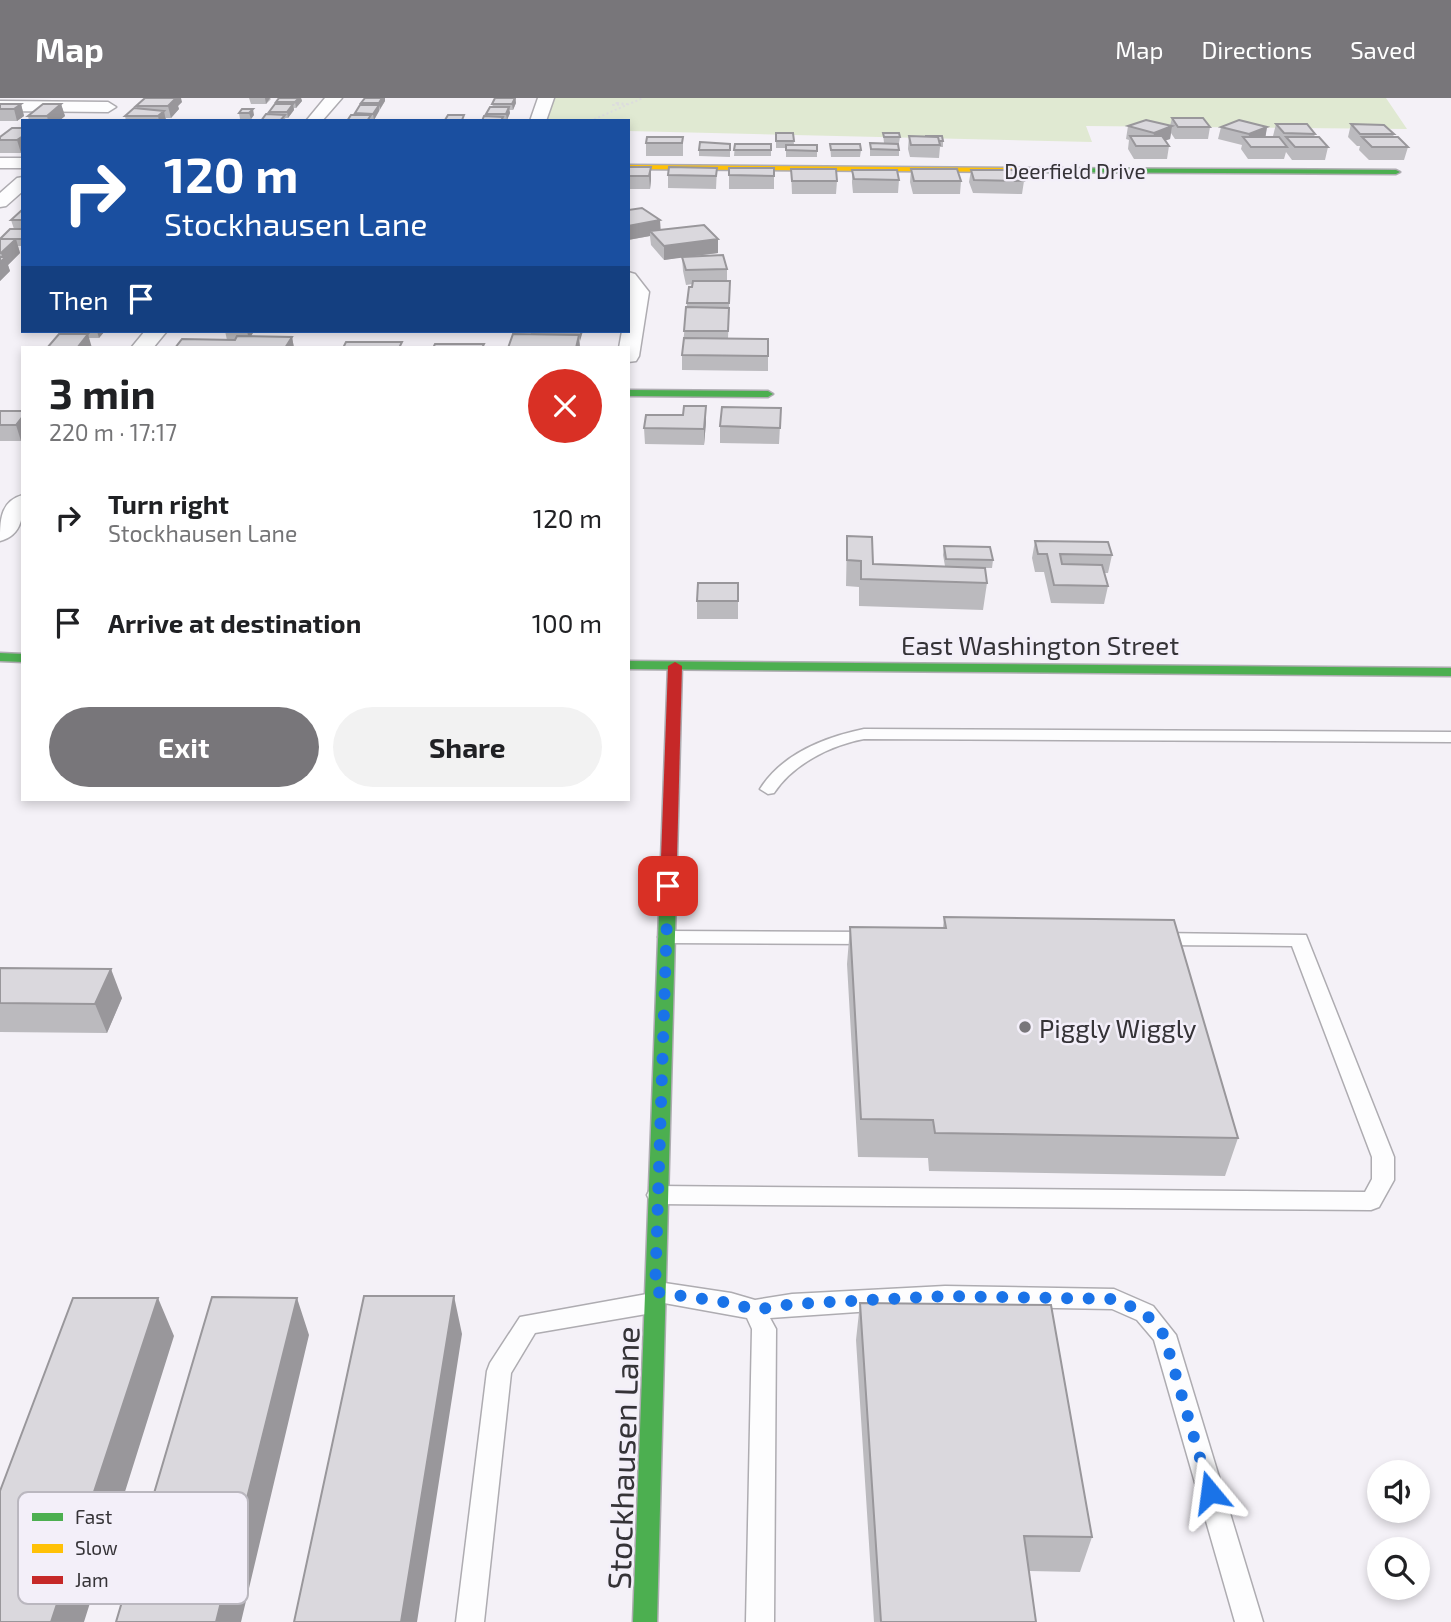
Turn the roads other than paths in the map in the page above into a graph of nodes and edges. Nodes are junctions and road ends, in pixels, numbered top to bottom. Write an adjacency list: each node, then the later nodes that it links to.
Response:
1 (334, 98): 6 (street)
2 (546, 98): 7 (street)
3 (113, 102): 4 (street); 5 (street)
4 (0, 106)
5 (94, 119)
6 (315, 119)
7 (539, 119)
8 (0, 163): 9 (street)
9 (21, 163)
10 (630, 167): 11 (street, Deerfield Drive)
11 (1396, 172)
12 (21, 184): 13 (street)
13 (0, 202)
14 (630, 281): 15 (street)
15 (630, 346)
16 (630, 393): 17 (street)
17 (768, 394)
18 (21, 506): 19 (street)
19 (0, 533)
20 (0, 657): 21 (street)
21 (21, 658)
22 (630, 665): 23 (street, East Washington Street)
23 (675, 666): 24 (street, East Washington Street); 27 (street, Stockhausen Lane)
24 (1451, 672)
25 (1451, 737): 26 (lane)
26 (768, 789)
27 (667, 937): 28 (lane); 30 (street, Stockhausen Lane)
28 (888, 938)
29 (1137, 939): 30 (lane)
30 (658, 1195): 31 (street, Stockhausen Lane)
31 (655, 1297): 32 (lane); 33 (lane); 34 (street, Stockhausen Lane)
32 (755, 1310): 35 (lane); 36 (lane)
33 (470, 1622)
34 (645, 1622)
35 (760, 1622)
36 (1249, 1622)

